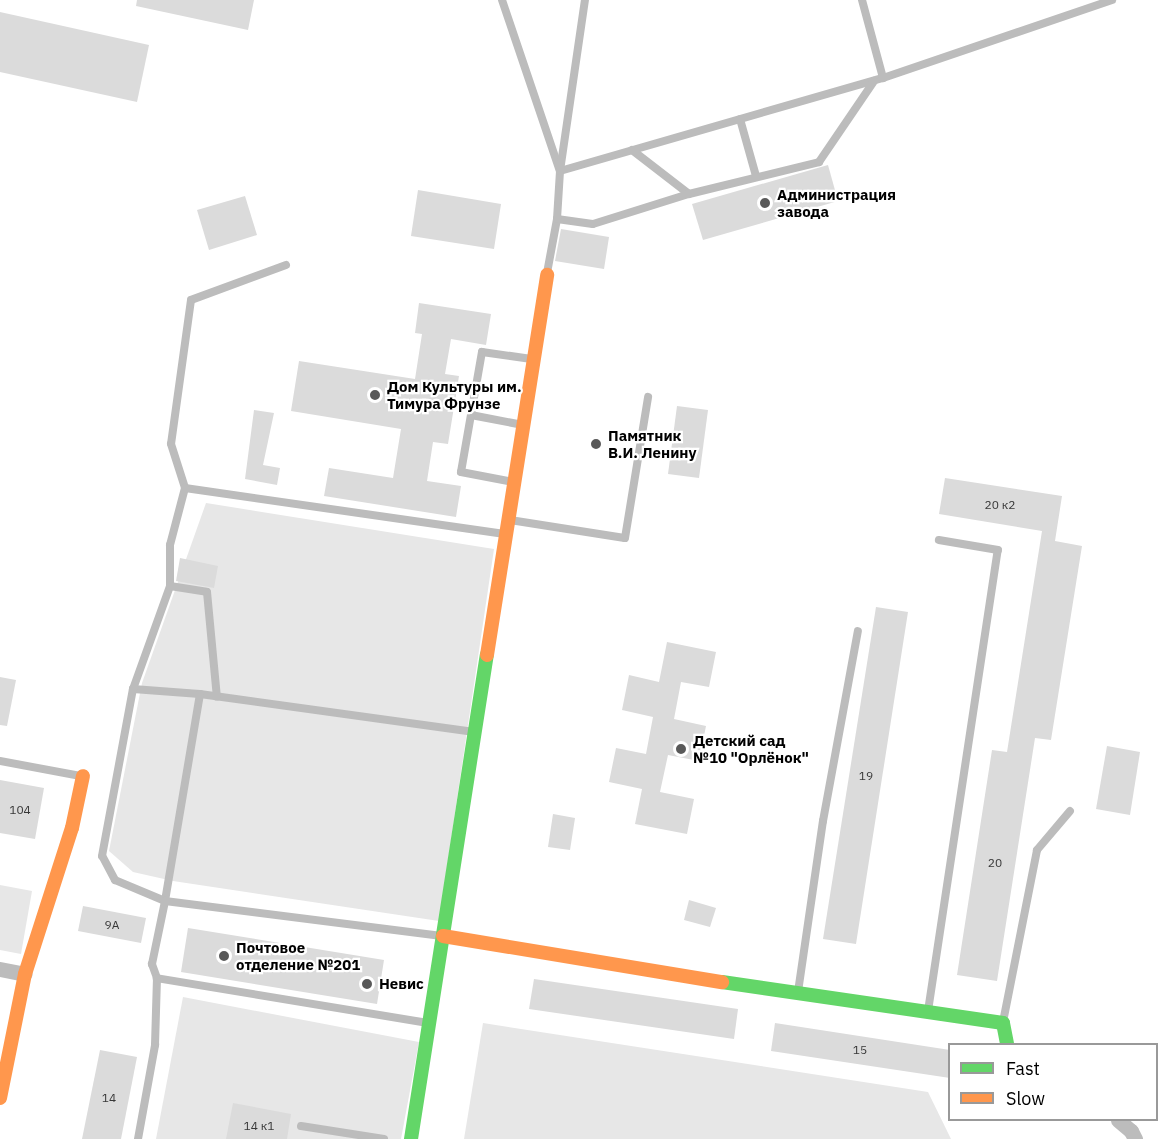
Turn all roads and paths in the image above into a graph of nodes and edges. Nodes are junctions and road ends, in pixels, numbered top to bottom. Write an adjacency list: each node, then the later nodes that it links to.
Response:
1 (502, 0): 9 (lane)
2 (585, 0): 9 (lane)
3 (862, 0): 5 (lane)
4 (1112, 0): 5 (lane)
5 (883, 78): 6 (lane)
6 (874, 81): 7 (lane); 10 (lane)
7 (740, 119): 8 (lane); 10 (lane)
8 (632, 150): 9 (lane); 11 (lane)
9 (560, 171): 12 (lane)
10 (756, 176): 11 (lane)
11 (689, 194): 12 (lane)
12 (557, 219): 14 (lane)
13 (286, 265): 20 (lane)
14 (547, 275): 15 (street)
15 (534, 360): 17 (lane); 18 (street)
16 (648, 397): 21 (lane)
17 (471, 415): 18 (lane); 19 (lane)
18 (523, 425): 19 (street)
19 (514, 482): 21 (street)
20 (185, 488): 22 (lane); 24 (lane)
21 (508, 519): 22 (street)
22 (506, 534): 29 (street)
23 (939, 540): 39 (lane)
24 (170, 586): 26 (lane); 28 (lane)
25 (858, 631): 38 (lane)
26 (134, 689): 27 (lane); 33 (lane)
27 (200, 694): 28 (lane); 33 (lane)
28 (217, 697): 29 (lane)
29 (475, 732): 34 (street)
30 (0, 761): 31 (lane)
31 (83, 776): 36 (street)
32 (1070, 811): 41 (lane)
33 (165, 901): 34 (lane); 37 (lane)
34 (443, 936): 38 (street); 40 (street)
35 (0, 969): 36 (street)
36 (25, 974): 43 (street)
37 (158, 978): 40 (lane); 46 (lane)
38 (797, 994): 39 (street)
39 (927, 1012): 41 (street)
40 (429, 1023): 48 (street)
41 (1003, 1023): 42 (street)
42 (1007, 1043)
43 (0, 1098)
44 (1120, 1121): 49 (street)
45 (301, 1126): 47 (lane)
46 (138, 1139)
47 (384, 1139)
48 (411, 1139)
49 (1135, 1139)

